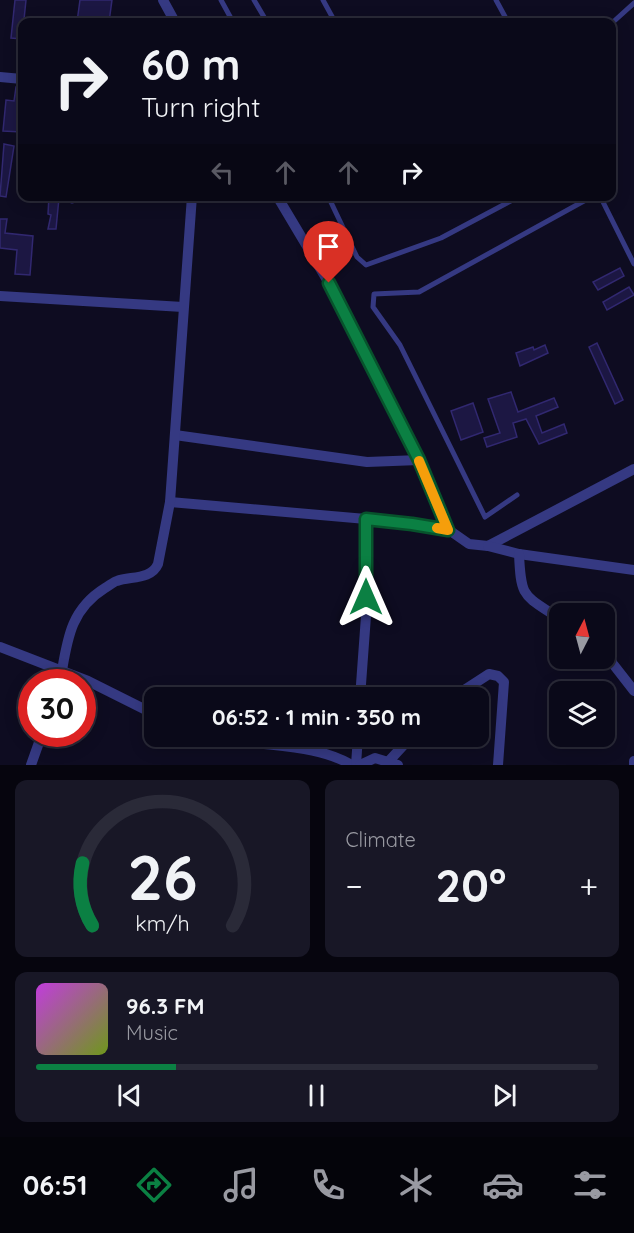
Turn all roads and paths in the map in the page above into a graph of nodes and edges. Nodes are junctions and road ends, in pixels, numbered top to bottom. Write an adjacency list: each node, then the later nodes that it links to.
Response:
1 (163, 0): 7 (street)
2 (221, 0): 8 (lane)
3 (254, 0): 9 (lane)
4 (323, 0): 10 (lane)
5 (496, 0): 11 (lane)
6 (634, 3): 12 (lane)
7 (173, 18)
8 (231, 18)
9 (265, 18)
10 (333, 18)
11 (506, 18)
12 (616, 19)
13 (0, 77): 14 (street)
14 (18, 79)
15 (192, 201): 23 (street)
16 (280, 201): 25 (street)
17 (330, 201): 18 (lane)
18 (511, 201)
19 (584, 201): 27 (lane)
20 (602, 201): 21 (lane)
21 (634, 264)
22 (0, 296): 23 (street)
23 (183, 307): 24 (street)
24 (176, 435): 25 (street); 28 (street)
25 (419, 460): 30 (street)
26 (634, 469): 31 (street)
27 (517, 495)
28 (170, 502): 29 (street); 38 (street)
29 (366, 519): 30 (street); 40 (street)
30 (448, 530): 31 (street)
31 (488, 546): 32 (street)
32 (519, 554): 33 (street); 34 (street)
33 (634, 570)
34 (549, 612)
35 (0, 647): 37 (street)
36 (615, 667): 42 (street)
37 (45, 669)
38 (62, 669)
39 (96, 685): 43 (street)
40 (361, 687)
41 (470, 687): 51 (street)
42 (634, 691)
43 (144, 709)
44 (37, 747): 49 (street)
45 (281, 747): 50 (street)
46 (357, 747): 50 (street)
47 (404, 747): 48 (street)
48 (393, 763): 50 (street)
49 (31, 765)
50 (356, 765)
51 (498, 765)

